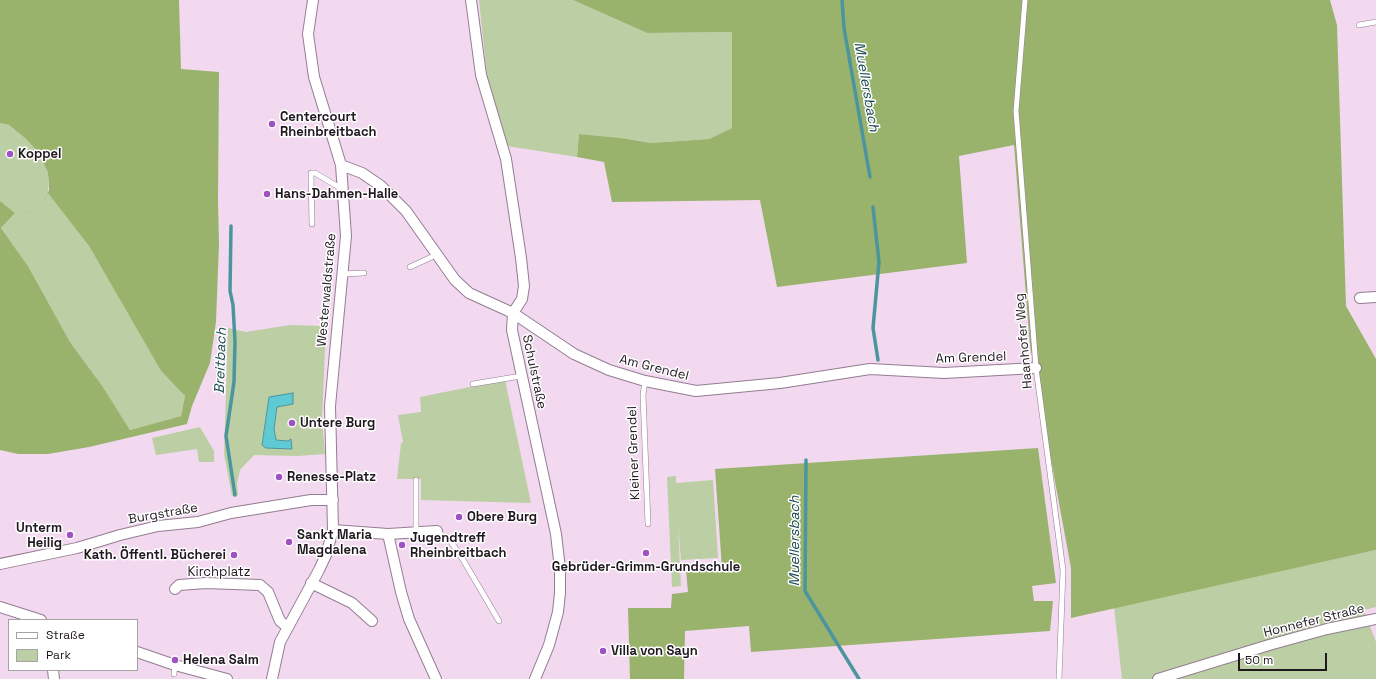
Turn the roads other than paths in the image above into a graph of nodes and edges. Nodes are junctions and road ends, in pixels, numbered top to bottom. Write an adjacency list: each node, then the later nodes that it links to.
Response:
1 (313, 0): 6 (street, Westerwaldstraße)
2 (471, 0): 15 (street, Schulstraße)
3 (1026, 0): 16 (lane, Haanhofer Weg)
4 (1376, 22): 5 (lane)
5 (1359, 25)
6 (341, 165): 7 (street, Westerwaldstraße); 9 (street, Am Grendel)
7 (342, 189): 8 (lane); 12 (street, Westerwaldstraße)
8 (312, 224)
9 (436, 255): 10 (lane); 15 (street, Am Grendel)
10 (410, 267)
11 (364, 272): 12 (lane)
12 (342, 274): 21 (street, Westerwaldstraße)
13 (1376, 297): 14 (street)
14 (1360, 298)
15 (514, 314): 17 (street, Schulstraße); 18 (street, Am Grendel)
16 (1036, 368): 18 (street, Am Grendel); 41 (lane, Haanhofer Weg)
17 (521, 376): 19 (lane); 40 (street, Schulstraße)
18 (645, 382): 22 (lane, Kleiner Grendel)
19 (473, 384)
20 (416, 480): 24 (lane)
21 (333, 500): 23 (street, Westerwaldstraße); 27 (street, Burgstraße)
22 (648, 524)
23 (333, 530): 26 (street); 28 (street, Westerwaldstraße)
24 (416, 532): 25 (street); 26 (street)
25 (437, 532): 34 (lane)
26 (388, 534): 39 (street)
27 (0, 564)
28 (311, 583): 33 (street); 35 (street)
29 (175, 589): 35 (street, Kirchplatz)
30 (0, 607): 31 (street)
31 (39, 619)
32 (1376, 619): 42 (street, Honnefer Straße)
33 (372, 621)
34 (499, 621)
35 (287, 627): 38 (street)
36 (138, 652): 37 (street)
37 (227, 679)
38 (272, 679)
39 (436, 679)
40 (535, 679)
41 (1059, 679)
42 (1158, 679)

